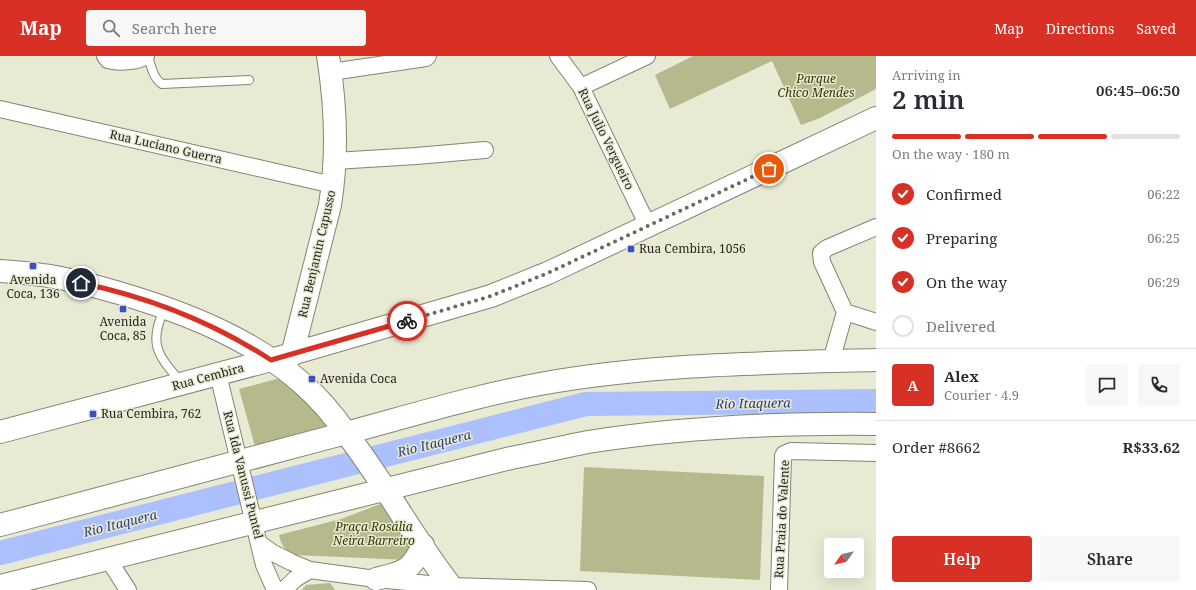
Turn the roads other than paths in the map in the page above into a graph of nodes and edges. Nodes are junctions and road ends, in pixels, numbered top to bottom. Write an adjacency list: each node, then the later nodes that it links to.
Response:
1 (105, 56): 2 (street)
2 (147, 56): 7 (lane)
3 (428, 56): 6 (street)
4 (558, 56): 8 (street, Rua Julio Vergueiro)
5 (648, 56): 8 (street)
6 (330, 64): 12 (street, Rua Benjamin Capusso)
7 (249, 80)
8 (581, 87): 14 (street, Rua Julio Vergueiro)
9 (0, 109): 13 (street, Rua Luciano Guerra)
10 (876, 118): 14 (street, Rua Cembira)
11 (485, 150): 12 (street)
12 (335, 161): 13 (street, Rua Benjamin Capusso)
13 (333, 185): 20 (street, Rua Benjamin Capusso)
14 (648, 226): 20 (street, Rua Cembira)
15 (876, 227): 18 (street)
16 (0, 271): 17 (street)
17 (165, 308): 21 (street); 25 (lane)
18 (845, 312): 19 (street); 23 (street)
19 (876, 322)
20 (292, 354): 21 (street, Rua Cembira)
21 (271, 360): 24 (street, Rua Cembira); 28 (street)
22 (876, 360): 23 (street)
23 (831, 361): 28 (street)
24 (218, 374): 25 (street, Rua Cembira); 30 (street, Rua Ida Vanussi Puntel)
25 (182, 383): 27 (street, Rua Cembira)
26 (876, 424): 31 (street)
27 (0, 432)
28 (350, 438): 30 (street); 31 (street)
29 (876, 453): 44 (street, Rua Praia do Valente)
30 (241, 466): 32 (street); 33 (street, Rua Ida Vanussi Puntel)
31 (384, 487): 33 (street); 34 (street)
32 (0, 525)
33 (255, 525): 35 (street); 36 (street, Rua Ida Vanussi Puntel); 41 (street)
34 (422, 545): 37 (street); 39 (street)
35 (108, 559): 38 (street); 40 (street)
36 (310, 570): 37 (street, Rua Ida Vanussi Puntel); 42 (street)
37 (376, 579): 39 (street, Rua Ida Vanussi Puntel)
38 (0, 586)
39 (452, 588): 43 (street, Rua Ida Vanussi Puntel)
40 (128, 590)
41 (275, 590)
42 (284, 590)
43 (588, 590)
44 (778, 590)

